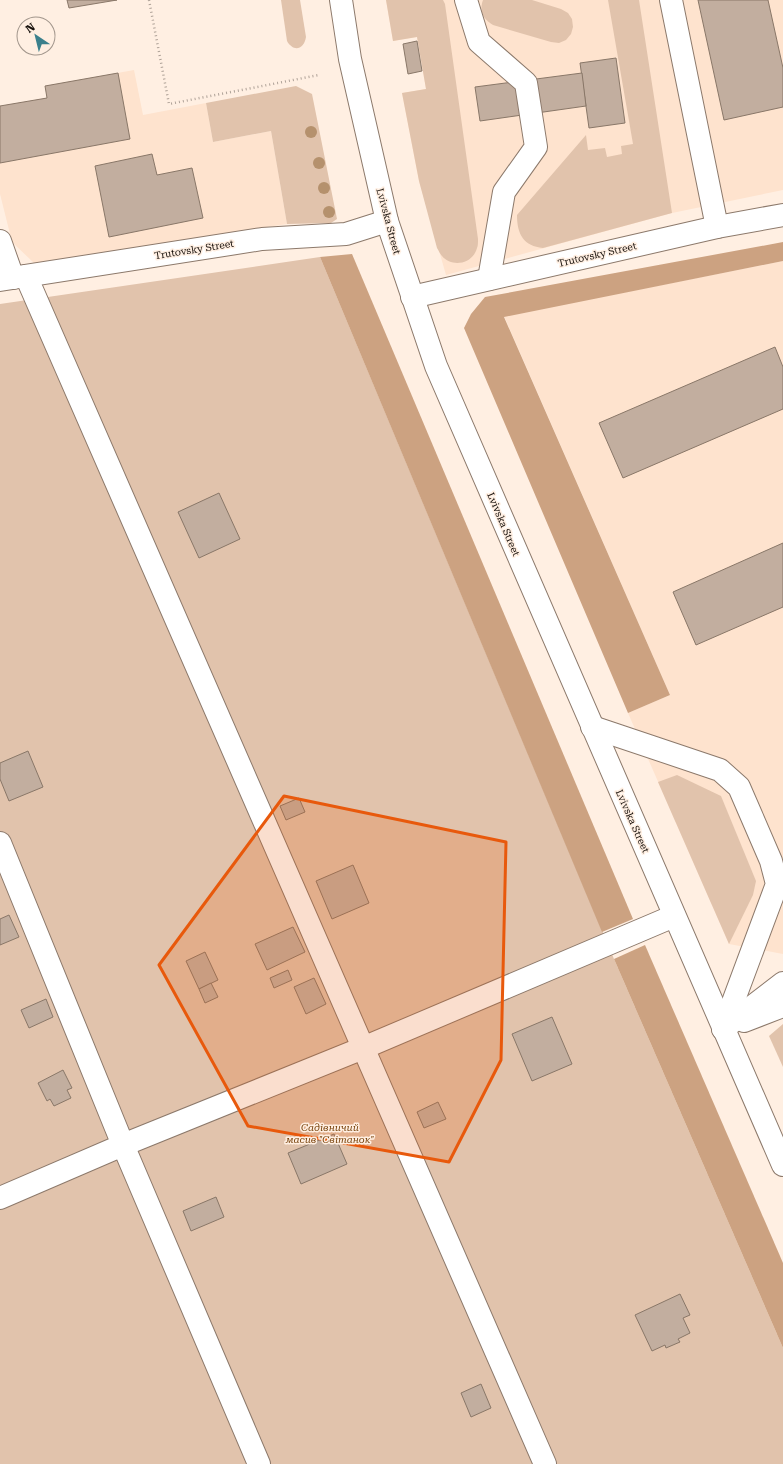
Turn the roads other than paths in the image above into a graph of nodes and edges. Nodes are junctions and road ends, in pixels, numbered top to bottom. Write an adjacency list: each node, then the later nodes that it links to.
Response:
1 (341, 0): 5 (main road, Lvivska Street)
2 (466, 0): 9 (main road)
3 (671, 0): 6 (main road)
4 (783, 215): 6 (main road, Trutovsky Street)
5 (387, 221): 8 (main road, Trutovsky Street); 10 (main road, Lvivska Street)
6 (717, 227): 9 (main road, Trutovsky Street)
7 (0, 241): 8 (main road)
8 (13, 278): 17 (main road)
9 (489, 279): 10 (main road, Trutovsky Street)
10 (412, 297): 11 (main road, Lvivska Street)
11 (592, 727): 13 (main road, Lvivska Street); 16 (main road)
12 (0, 843): 18 (main road)
13 (674, 916): 16 (main road, Lvivska Street); 17 (main road)
14 (783, 983): 16 (main road)
15 (783, 1006): 16 (main road)
16 (723, 1029): 19 (main road, Lvivska Street)
17 (363, 1048): 18 (main road); 22 (main road)
18 (123, 1145): 20 (main road); 21 (main road)
19 (783, 1165)
20 (0, 1198)
21 (259, 1464)
22 (545, 1464)

